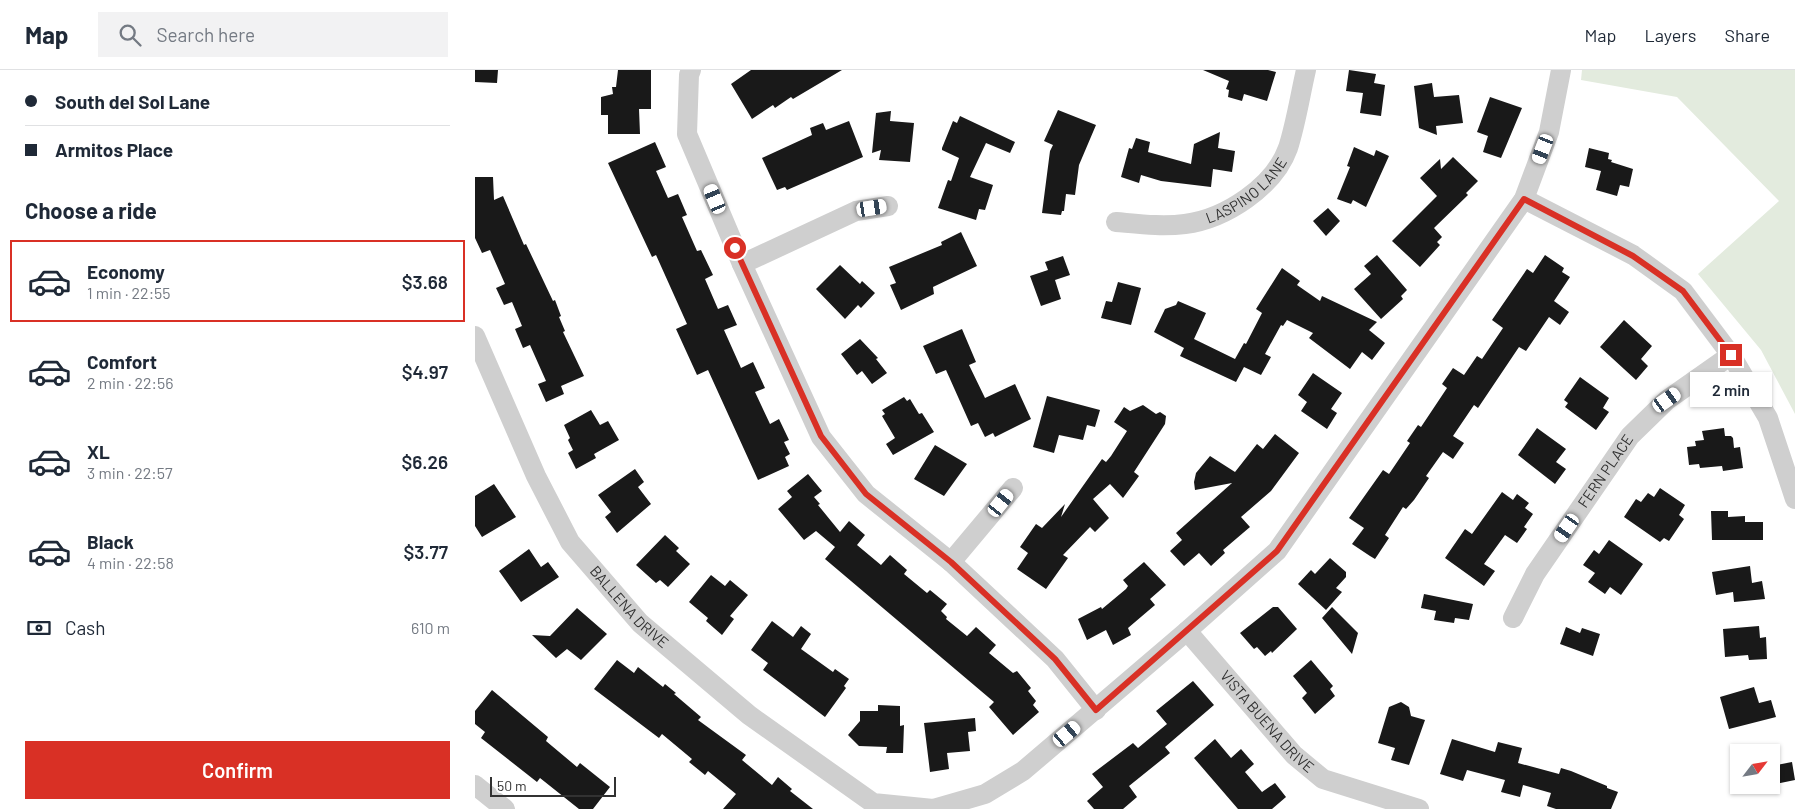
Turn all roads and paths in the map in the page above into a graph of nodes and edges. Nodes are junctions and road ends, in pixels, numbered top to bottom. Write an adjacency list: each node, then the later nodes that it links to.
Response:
1 (691, 70): 7 (street)
2 (1306, 70): 6 (street, LASPINO LANE)
3 (1561, 70): 4 (street)
4 (1524, 199): 9 (street); 14 (street)
5 (888, 206): 7 (street)
6 (1116, 222)
7 (743, 264): 12 (street)
8 (475, 336): 17 (street, BALLENA DRIVE)
9 (1731, 355): 11 (street); 13 (street, FERN PLACE)
10 (1013, 488): 12 (street)
11 (1795, 499)
12 (951, 562): 15 (street)
13 (1513, 618)
14 (1187, 631): 15 (street); 19 (street, VISTA BUENA DRIVE)
15 (1096, 710): 17 (street)
16 (475, 785): 18 (street)
17 (872, 806)
18 (505, 809)
19 (1419, 809)

